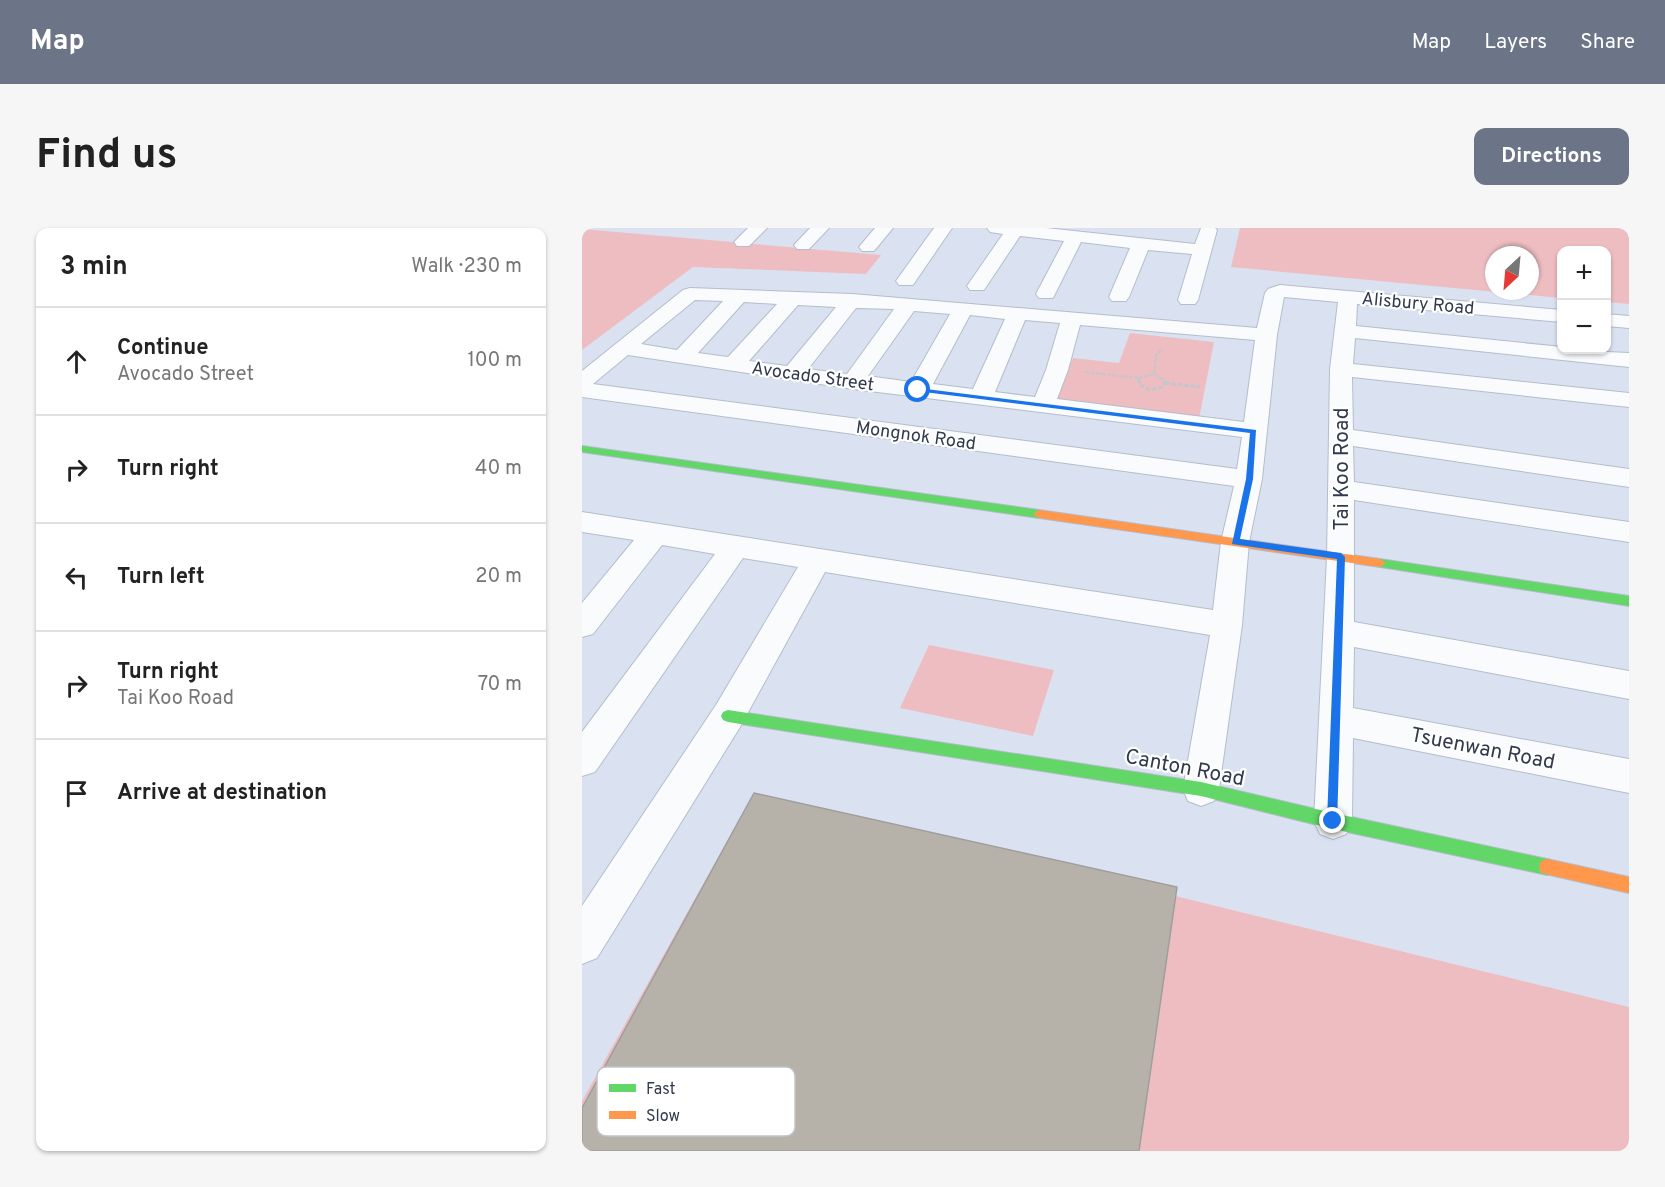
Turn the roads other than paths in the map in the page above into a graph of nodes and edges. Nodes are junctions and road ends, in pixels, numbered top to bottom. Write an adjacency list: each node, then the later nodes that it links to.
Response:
1 (758, 228): 9 (street)
2 (820, 228): 11 (street)
3 (884, 228): 12 (street)
4 (943, 228): 14 (street)
5 (996, 228): 7 (street)
6 (1208, 228): 13 (street)
7 (1015, 230): 8 (street); 15 (street)
8 (1075, 236): 10 (street); 16 (street)
9 (743, 242)
10 (1141, 244): 13 (street); 18 (street)
11 (803, 246)
12 (868, 247)
13 (1203, 250): 22 (street)
14 (906, 281)
15 (977, 286)
16 (1046, 294)
17 (740, 295): 20 (street); 32 (street); 33 (street)
18 (1119, 297)
19 (1348, 297): 26 (street, Alisbury Road); 30 (street, Tai Koo Road); 31 (street, Alisbury Road)
20 (793, 298): 21 (street); 35 (street)
21 (852, 300): 23 (street); 37 (street)
22 (1188, 300)
23 (908, 304): 24 (street); 39 (street)
24 (963, 309): 25 (street); 41 (street)
25 (1018, 313): 27 (street); 42 (street)
26 (1557, 316)
27 (1072, 317): 31 (street); 44 (street)
28 (1611, 320): 29 (street)
29 (1629, 322)
30 (1345, 331): 34 (street); 36 (street, Tai Koo Road)
31 (1266, 335): 45 (street)
32 (622, 348): 33 (street, Avocado Street); 38 (street)
33 (681, 358): 35 (street, Avocado Street)
34 (1629, 360)
35 (733, 365): 37 (street, Avocado Street)
36 (1341, 369): 43 (street); 46 (street, Tai Koo Road)
37 (793, 374): 39 (street, Avocado Street)
38 (582, 382)
39 (853, 382): 41 (street, Avocado Street)
40 (582, 390): 49 (street, Mongnok Road)
41 (918, 390): 42 (street, Avocado Street)
42 (981, 397): 44 (street, Avocado Street)
43 (1629, 400)
44 (1043, 405): 45 (street, Avocado Street)
45 (1254, 431): 49 (street)
46 (1342, 436): 48 (street); 50 (street, Tai Koo Road)
47 (582, 449): 54 (street)
48 (1629, 478)
49 (1250, 479): 54 (street)
50 (1340, 489): 52 (street); 56 (street, Tai Koo Road)
51 (582, 522): 53 (street)
52 (1629, 532)
53 (655, 534): 55 (street); 59 (street)
54 (1235, 542): 56 (street); 60 (street)
55 (736, 546): 57 (street); 65 (street)
56 (1341, 557): 58 (street); 61 (street, Tai Koo Road)
57 (817, 560): 60 (street); 63 (street)
58 (1629, 602)
59 (582, 625)
60 (1227, 625): 67 (street)
61 (1339, 632): 62 (street); 64 (street, Tai Koo Road)
62 (1629, 685)
63 (728, 716): 67 (street, Canton Road); 70 (street)
64 (1338, 720): 66 (street, Tsuenwan Road); 68 (street, Tai Koo Road)
65 (582, 760)
66 (1629, 776)
67 (1201, 789): 68 (street, Canton Road)
68 (1333, 821): 69 (street, Canton Road)
69 (1629, 885)
70 (582, 943)

